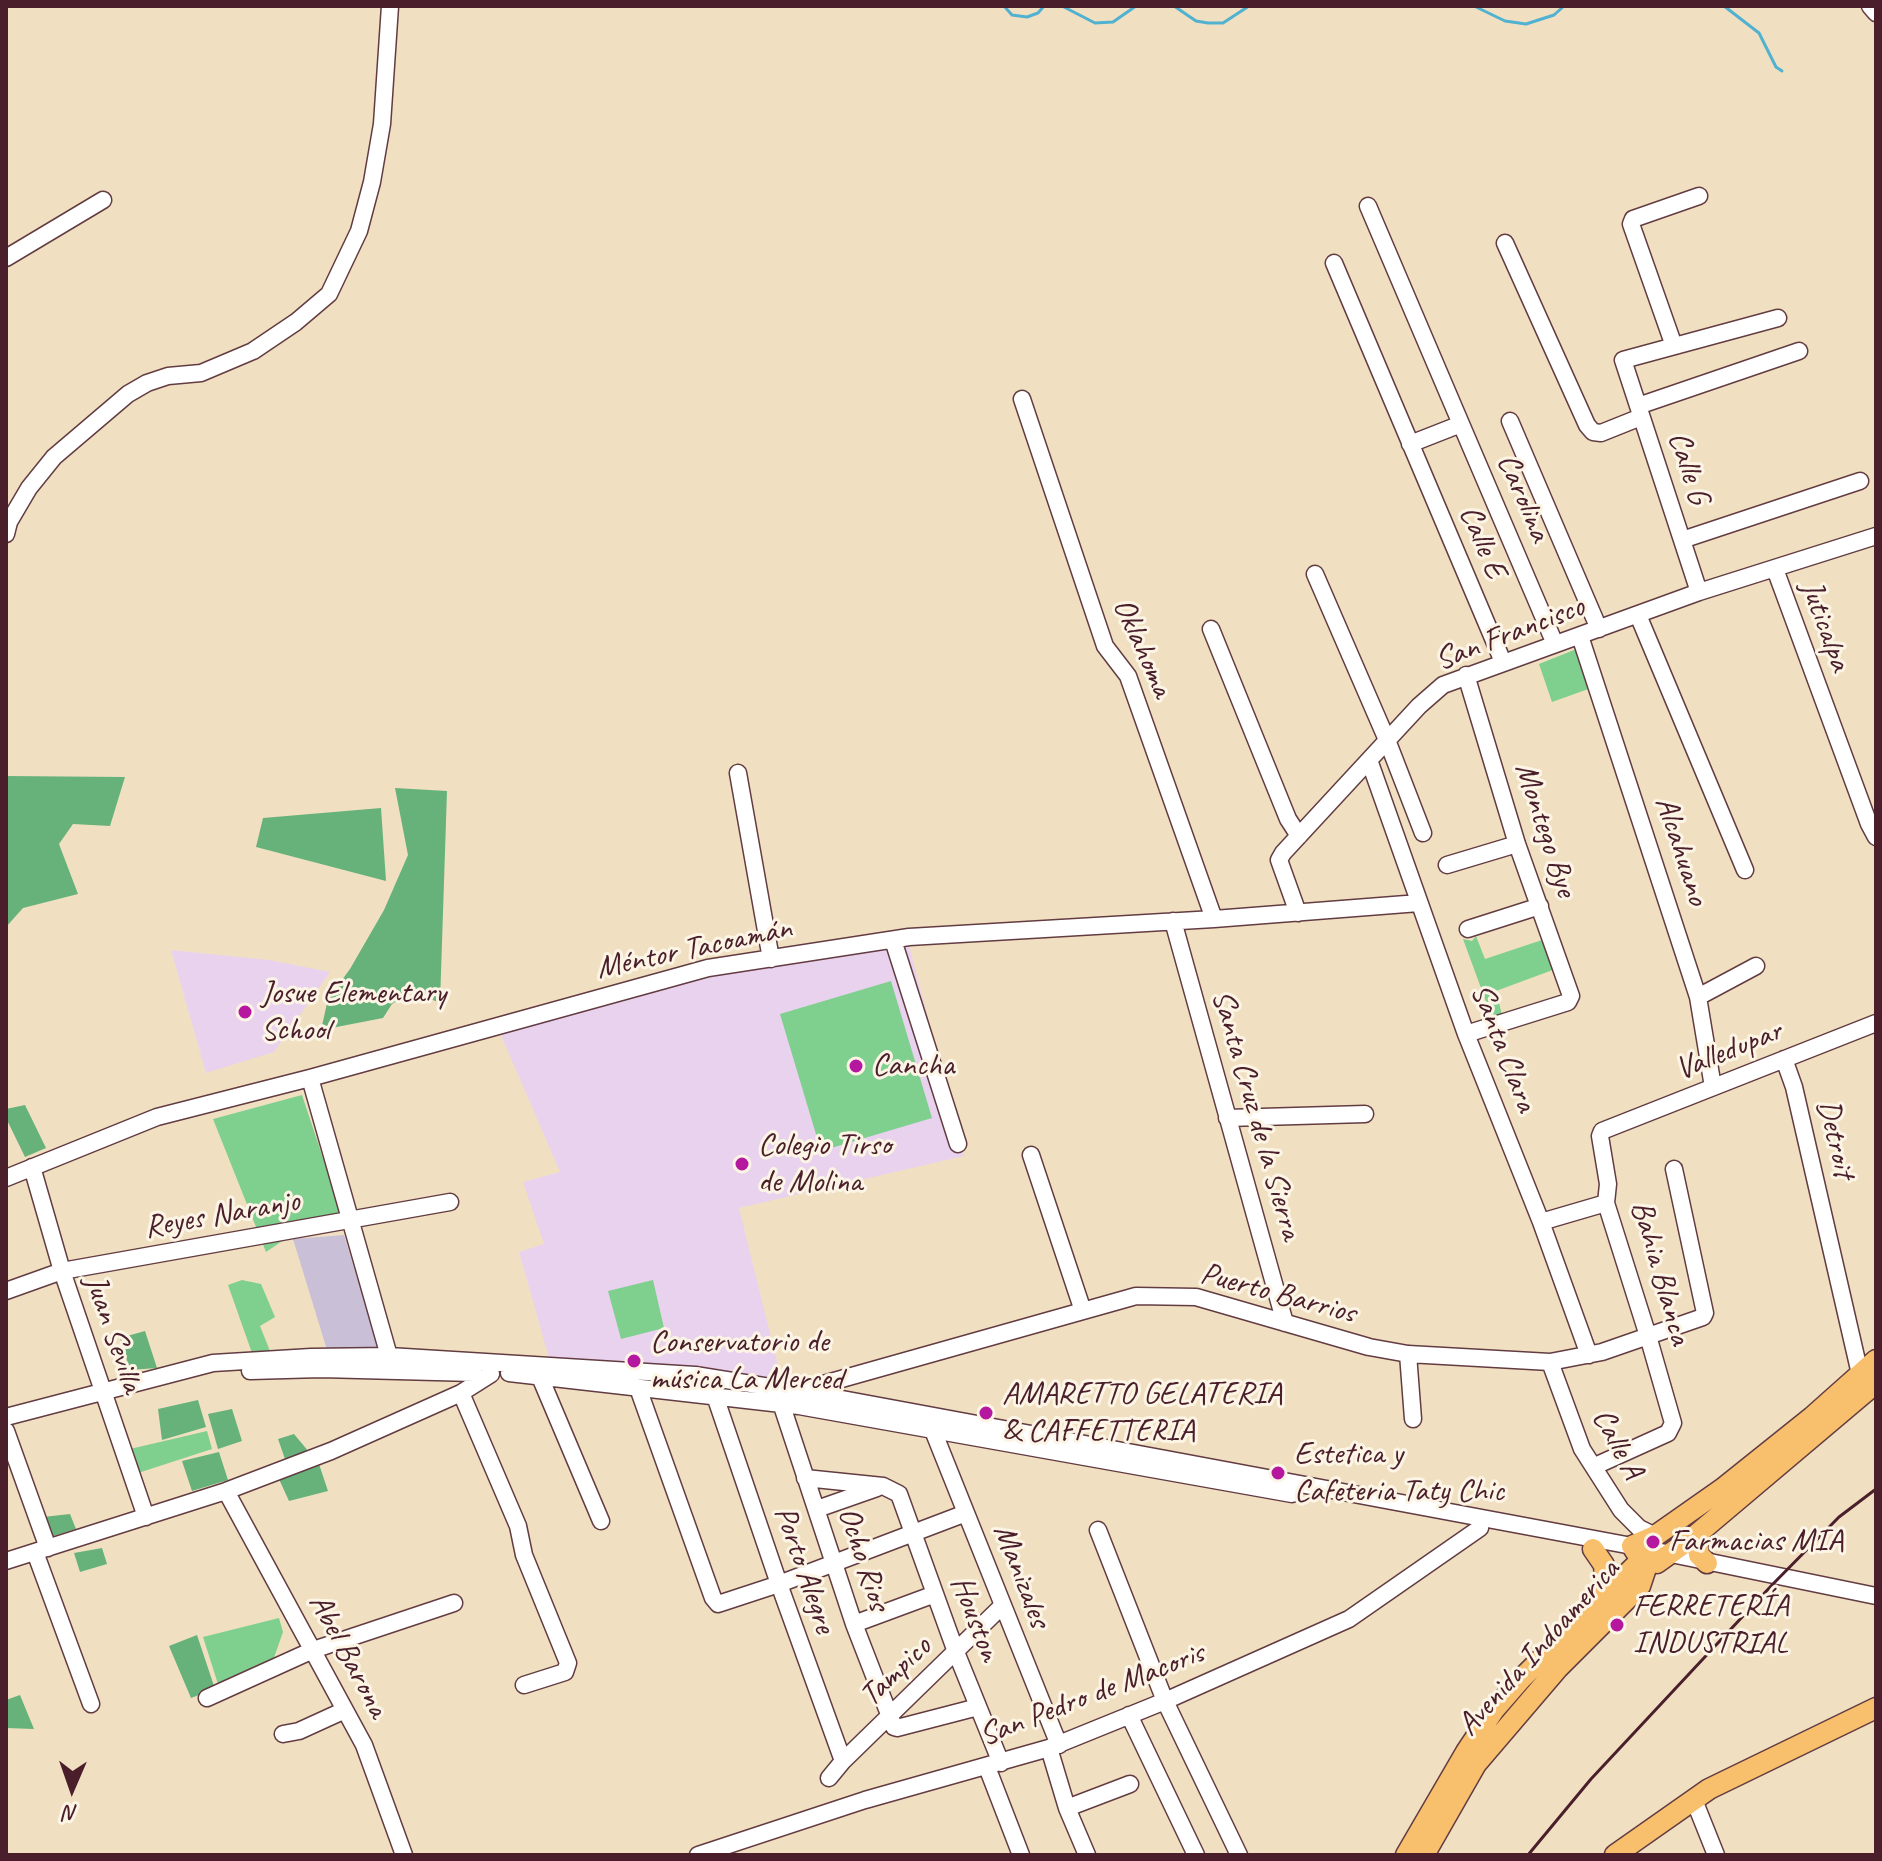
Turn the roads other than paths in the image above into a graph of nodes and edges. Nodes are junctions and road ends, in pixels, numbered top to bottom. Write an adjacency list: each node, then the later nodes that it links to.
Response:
1 (390, 6): 19 (street)
2 (1870, 6): 3 (street)
3 (1876, 13)
4 (1699, 196): 11 (street)
5 (103, 200): 8 (street)
6 (1368, 206): 16 (street)
7 (1505, 243): 14 (street)
8 (6, 258)
9 (1334, 263): 17 (street, Calle E)
10 (1778, 318): 11 (street)
11 (1674, 346): 14 (street, Calle G)
12 (1799, 351): 14 (street)
13 (1022, 399): 44 (street, Oklahoma)
14 (1640, 412): 21 (street, Calle G)
15 (1510, 421): 27 (street)
16 (1461, 424): 17 (street, Carolina); 29 (street, Carolina)
17 (1410, 444): 30 (street, Calle E)
18 (1860, 481): 21 (street)
19 (6, 534)
20 (1876, 536): 22 (street, San Francisco)
21 (1682, 540): 24 (street, Calle G)
22 (1775, 569): 24 (street, San Francisco); 37 (street, Juticalpa)
23 (1315, 574): 32 (street)
24 (1699, 592): 25 (street, San Francisco)
25 (1638, 615): 27 (street, San Francisco); 40 (street)
26 (1211, 629): 36 (street)
27 (1599, 629): 28 (street, San Francisco)
28 (1580, 636): 29 (street, San Francisco); 50 (street, Alcahuano)
29 (1555, 644): 30 (street, San Francisco)
30 (1503, 662): 31 (street, San Francisco)
31 (1466, 675): 32 (street, San Francisco); 38 (street, Montego Bye)
32 (1387, 740): 33 (street, San Francisco); 35 (street)
33 (1369, 760): 36 (street, San Francisco); 41 (street, Santa Clara)
34 (738, 773): 48 (street)
35 (1423, 833)
36 (1299, 836): 43 (street, San Francisco)
37 (1876, 837)
38 (1517, 844): 39 (street); 42 (street, Montego Bye)
39 (1447, 865)
40 (1745, 870)
41 (1419, 903): 43 (street, Méntor Tacoamán); 52 (street, Santa Clara)
42 (1540, 906): 46 (street); 52 (street, Montego Bye)
43 (1298, 913): 44 (street, Méntor Tacoamán)
44 (1214, 919): 45 (street, Méntor Tacoamán)
45 (1173, 921): 47 (street, Méntor Tacoamán); 57 (street, Santa Cruz de la Sierra)
46 (1468, 929)
47 (893, 940): 48 (street, Méntor Tacoamán); 59 (street)
48 (771, 959): 54 (street, Méntor Tacoamán)
49 (1756, 966): 50 (street)
50 (1698, 997): 55 (street, Alcahuano)
51 (1876, 1023): 53 (street, Valledupar)
52 (1466, 1034): 67 (street, Santa Clara)
53 (1784, 1059): 55 (street, Valledupar); 78 (street, Detroit)
54 (310, 1078): 61 (street, Méntor Tacoamán); 66 (street)
55 (1713, 1087): 58 (street, Valledupar)
56 (1365, 1114): 57 (street)
57 (1227, 1118): 71 (street, Santa Cruz de la Sierra)
58 (1602, 1131): 65 (street, Bahia Blanca)
59 (958, 1144)
60 (1031, 1155): 70 (street)
61 (32, 1167): 63 (street, Méntor Tacoamán); 68 (street, Juan Sevilla)
62 (1674, 1169): 72 (street, Puerto Barrios)
63 (6, 1178)
64 (450, 1202): 66 (street, Reyes Naranjo)
65 (1606, 1203): 67 (street); 72 (street, Bahia Blanca)
66 (351, 1222): 68 (street, Reyes Naranjo); 75 (street)
67 (1541, 1222): 74 (street, Santa Clara)
68 (62, 1271): 69 (street, Reyes Naranjo); 82 (street, Juan Sevilla)
69 (6, 1291)
70 (1083, 1311): 71 (street, Puerto Barrios); 85 (street, Puerto Barrios)
71 (1285, 1323): 73 (street, Puerto Barrios)
72 (1648, 1336): 74 (street, Puerto Barrios); 91 (street, Bahia Blanca)
73 (1408, 1354): 76 (street, Puerto Barrios); 88 (street)
74 (1589, 1355): 76 (street, Puerto Barrios)
75 (389, 1356): 77 (street); 85 (street)
76 (1550, 1362): 91 (street, Calle A)
77 (176, 1372): 79 (street); 82 (street)
78 (1871, 1372): 102 (main road); 105 (main road)
79 (491, 1374): 80 (street); 83 (street)
80 (540, 1377): 81 (street); 98 (street)
81 (638, 1388): 84 (street); 109 (street)
82 (103, 1389): 87 (street); 97 (street, Juan Sevilla)
83 (461, 1393): 94 (street); 120 (street)
84 (715, 1396): 86 (street); 109 (street, Porto Alegre)
85 (803, 1399): 86 (street); 89 (street); 105 (street)
86 (781, 1403): 92 (street, Ocho Rios)
87 (6, 1417)
88 (1413, 1419)
89 (932, 1428): 96 (street, Manizales); 99 (street)
90 (6, 1431): 104 (street)
91 (1595, 1466): 105 (street, Calle A)
92 (805, 1478): 93 (street); 95 (street, Ocho Rios)
93 (883, 1486): 95 (street); 101 (street, Houston)
94 (226, 1491): 97 (street); 118 (street, Abel Barona)
95 (817, 1509): 107 (street, Ocho Rios)
96 (966, 1513): 101 (street); 115 (street, Manizales)
97 (146, 1517): 104 (street)
98 (601, 1521)
99 (1480, 1528): 103 (street); 122 (street, San Pedro de Macoris)
100 (1098, 1530): 122 (street)
101 (913, 1534): 107 (street); 111 (street, Houston)
102 (1696, 1535): 105 (main road); 108 (main road)
103 (1593, 1549): 105 (street); 112 (main road)
104 (41, 1550): 106 (street); 123 (street)
105 (1655, 1554): 108 (street); 110 (main road, Avenida Indoamerica); 110 (main road); 112 (main road, Avenida Indoamerica); 116 (street)
106 (6, 1561)
107 (835, 1562): 109 (street); 117 (street, Ocho Rios)
108 (1707, 1563): 113 (street)
109 (779, 1584): 131 (street, Porto Alegre)
110 (1640, 1586): 145 (main road, Avenida Indoamerica)
111 (935, 1594): 117 (street); 119 (street, Houston)
112 (1602, 1596): 144 (main road, Avenida Indoamerica)
113 (1876, 1596)
114 (454, 1603): 118 (street)
115 (1002, 1606): 119 (street, Tampico); 130 (street, Manizales)
116 (1876, 1607)
117 (854, 1624): 128 (street, Ocho Rios)
118 (313, 1650): 121 (street); 126 (street, Abel Barona)
119 (956, 1652): 124 (street, Houston); 128 (street, Tampico)
120 (524, 1685)
121 (207, 1698)
122 (1165, 1701): 127 (street, San Pedro de Macoris); 143 (street)
123 (91, 1704)
124 (978, 1707): 128 (street); 132 (street, Houston)
125 (1876, 1708): 135 (main road)
126 (345, 1710): 129 (street); 138 (street, Abel Barona)
127 (1129, 1715): 130 (street, San Pedro de Macoris); 142 (street)
128 (894, 1722): 131 (street, Tampico)
129 (283, 1734)
130 (1054, 1746): 132 (street, San Pedro de Macoris); 136 (street, Manizales)
131 (843, 1761): 133 (street, Tampico)
132 (994, 1765): 137 (street, San Pedro de Macoris); 140 (street, Houston)
133 (829, 1778)
134 (1130, 1784): 136 (street)
135 (1694, 1800): 146 (main road); 147 (street)
136 (1067, 1808): 141 (street, Manizales)
137 (738, 1849): 139 (street, San Pedro de Macoris)
138 (404, 1855)
139 (698, 1855)
140 (1021, 1855)
141 (1087, 1855)
142 (1196, 1855)
143 (1239, 1855)
144 (1406, 1855)
145 (1424, 1855)
146 (1615, 1855)
147 (1716, 1855)

